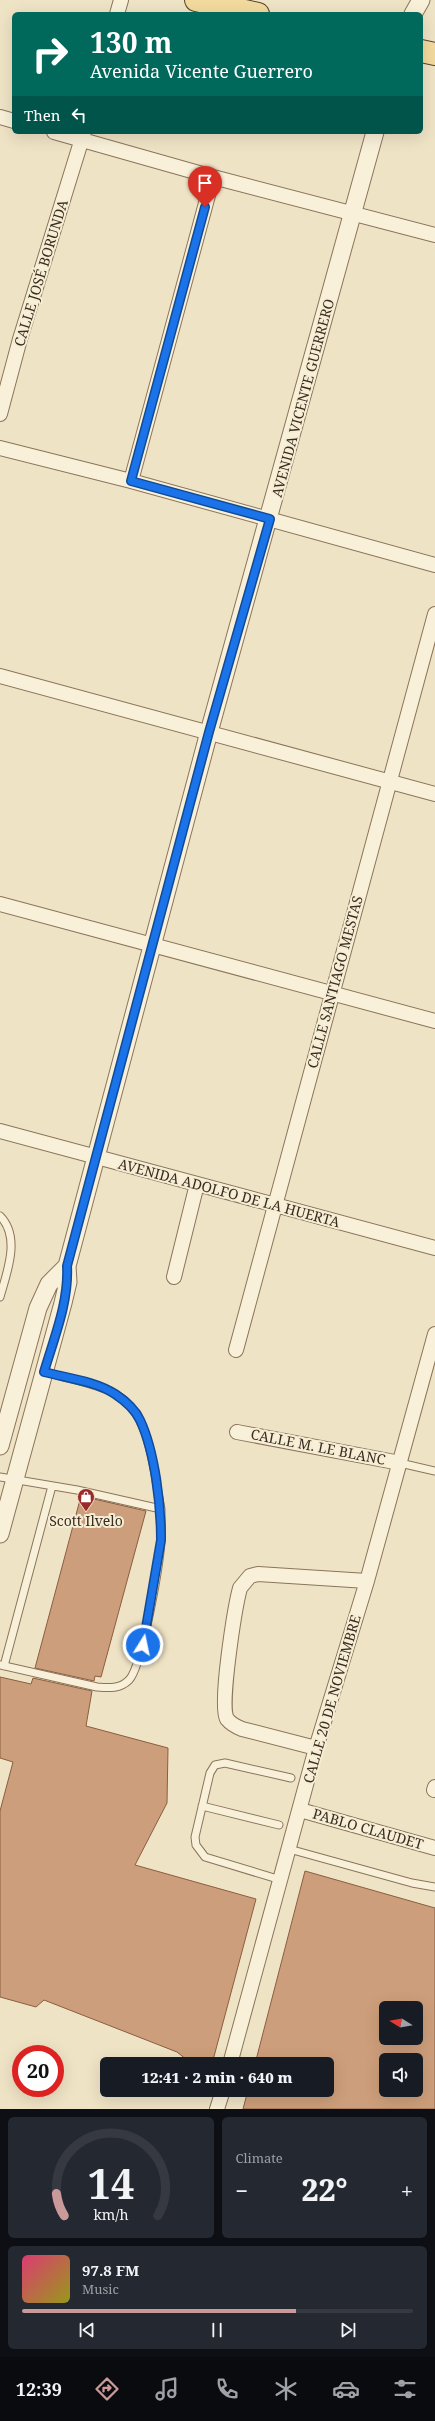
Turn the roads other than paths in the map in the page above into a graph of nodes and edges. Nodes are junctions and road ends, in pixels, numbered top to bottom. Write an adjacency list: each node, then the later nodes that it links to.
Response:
1 (121, 0): 4 (street)
2 (196, 0): 5 (main road)
3 (421, 0): 6 (street)
4 (118, 12)
5 (249, 12)
6 (414, 12)
7 (423, 51): 8 (main road)
8 (435, 54)
9 (0, 117): 10 (street)
10 (12, 120)
11 (68, 134): 13 (street)
12 (374, 134): 15 (street, AVENIDA VICENTE GUERRERO)
13 (83, 136): 14 (street); 17 (street, CALLE JOSÉ BORUNDA)
14 (213, 177): 15 (street); 19 (street)
15 (354, 212): 16 (street); 20 (street, AVENIDA VICENTE GUERRERO)
16 (435, 235)
17 (0, 414)
18 (0, 448): 19 (street)
19 (131, 481): 20 (street)
20 (270, 519): 21 (street); 24 (street, AVENIDA VICENTE GUERRERO)
21 (435, 565)
22 (435, 614): 25 (street, CALLE SANTIAGO MESTAS)
23 (0, 676): 24 (street)
24 (209, 732): 25 (street); 28 (street, AVENIDA VICENTE GUERRERO)
25 (388, 782): 26 (street); 29 (street, CALLE SANTIAGO MESTAS)
26 (435, 794)
27 (0, 904): 28 (street)
28 (152, 947): 29 (street); 32 (street, AVENIDA VICENTE GUERRERO)
29 (332, 994): 30 (street); 34 (street, CALLE SANTIAGO MESTAS)
30 (435, 1021)
31 (0, 1131): 32 (street, AVENIDA ADOLFO DE LA HUERTA)
32 (96, 1157): 33 (street, AVENIDA ADOLFO DE LA HUERTA); 37 (street, AVENIDA VICENTE GUERRERO)
33 (197, 1184): 34 (street, AVENIDA ADOLFO DE LA HUERTA); 38 (street)
34 (276, 1204): 36 (street, AVENIDA ADOLFO DE LA HUERTA); 41 (street, CALLE SANTIAGO MESTAS)
35 (0, 1216): 39 (lane)
36 (435, 1248)
37 (67, 1266): 42 (street, AVENIDA VICENTE GUERRERO); 44 (street)
38 (174, 1277)
39 (0, 1297)
40 (435, 1334): 45 (street, CALLE 20 DE NOVIEMBRE)
41 (236, 1350)
42 (44, 1372): 47 (street, AVENIDA VICENTE GUERRERO); 49 (lane)
43 (237, 1432): 45 (street, CALLE M. LE BLANC)
44 (0, 1446)
45 (400, 1463): 46 (lane); 51 (street, CALLE 20 DE NOVIEMBRE)
46 (435, 1471)
47 (7, 1478): 48 (lane); 50 (street, AVENIDA VICENTE GUERRERO)
48 (52, 1486): 49 (lane); 52 (lane)
49 (161, 1509): 52 (lane)
50 (0, 1534)
51 (367, 1581): 53 (street, CALLE 20 DE NOVIEMBRE); 53 (street)
52 (2, 1665)
53 (316, 1748): 56 (street, CALLE 20 DE NOVIEMBRE)
54 (291, 1778): 55 (lane)
55 (202, 1806): 57 (lane); 60 (lane)
56 (300, 1810): 58 (street, PABLO CLAUDET); 59 (street, CALLE 20 DE NOVIEMBRE)
57 (279, 1825)
58 (435, 1848)
59 (289, 1849): 60 (street, CALLE 20 DE NOVIEMBRE); 61 (lane)
60 (281, 1880): 62 (street, CALLE 20 DE NOVIEMBRE)
61 (435, 1887)
62 (232, 2057)
63 (221, 2097): 64 (street)
64 (218, 2109)

